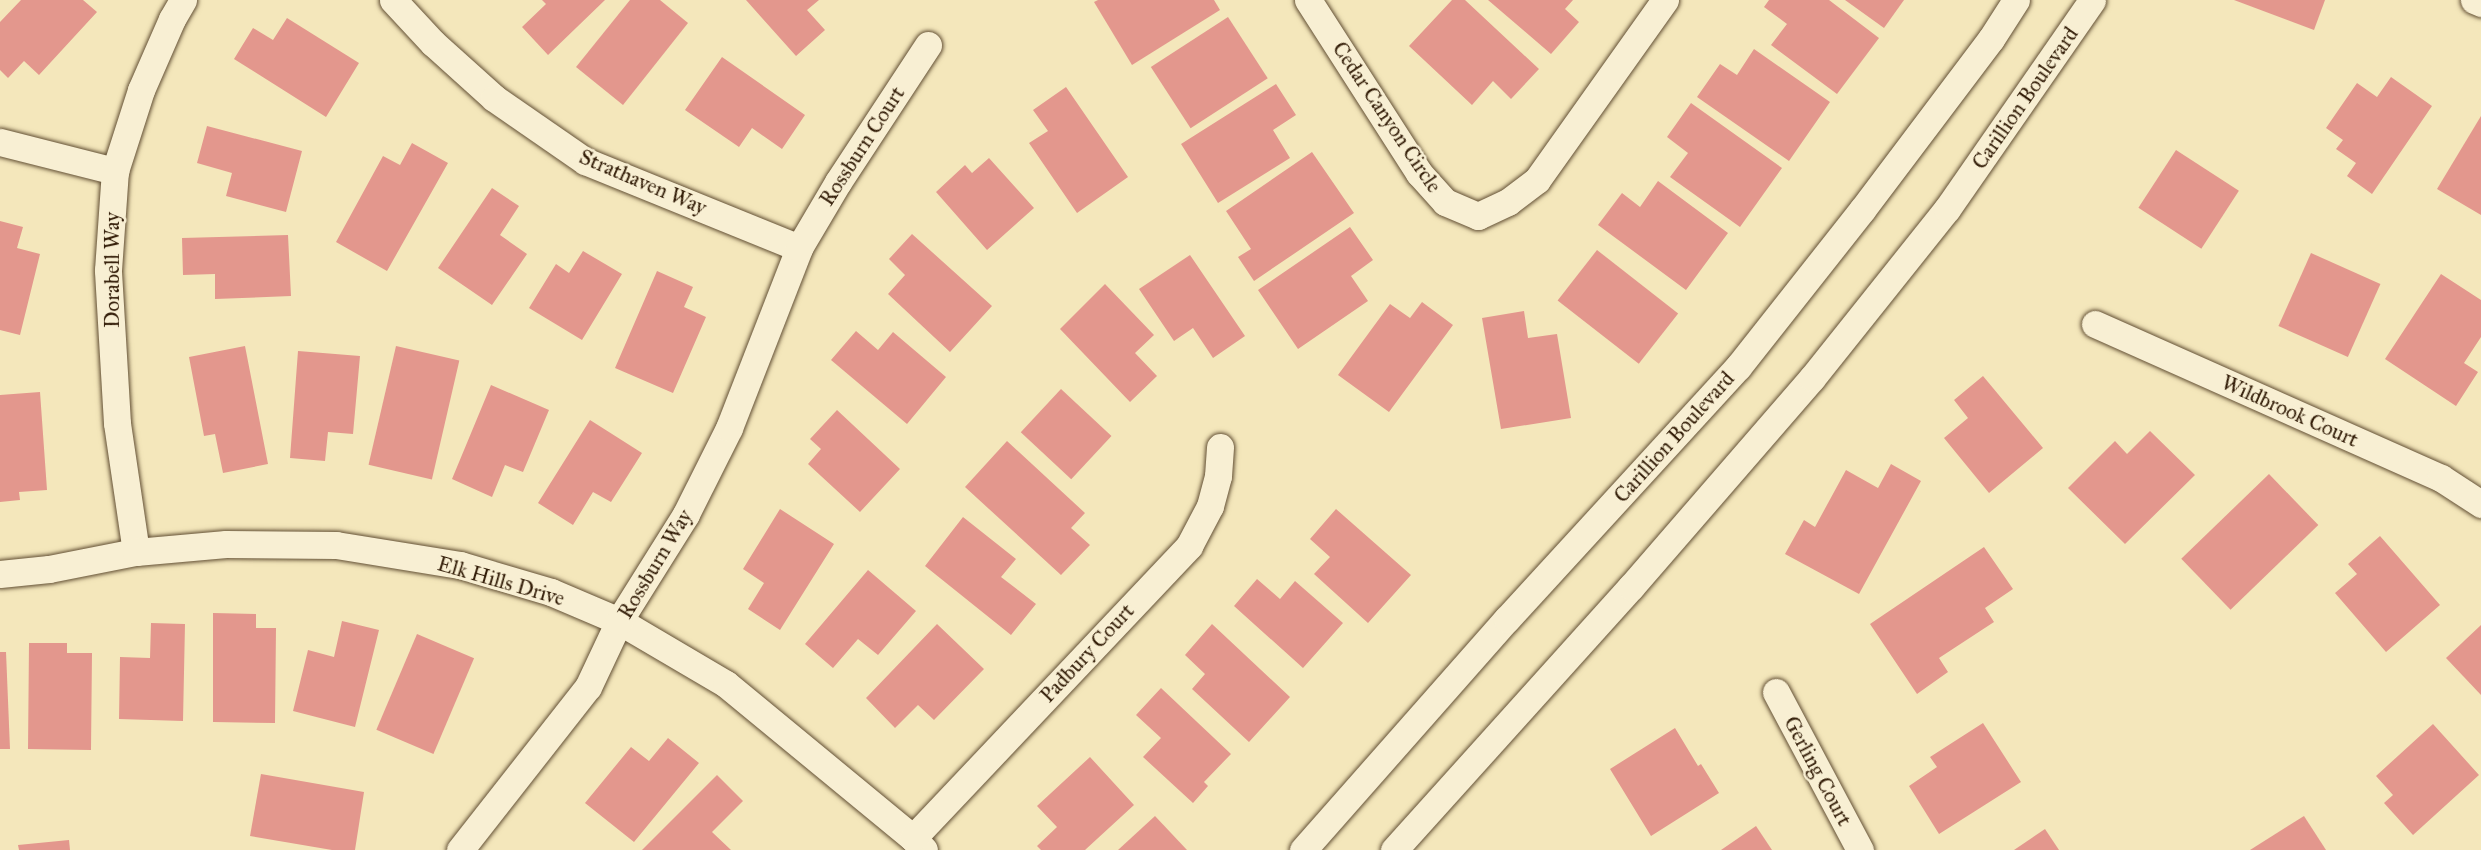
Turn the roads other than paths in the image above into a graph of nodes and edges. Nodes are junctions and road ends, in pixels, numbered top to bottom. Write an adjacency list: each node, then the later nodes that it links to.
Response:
1 (183, 0): 11 (street, Dorabell Way)
2 (393, 0): 12 (street, Strathaven Way)
3 (1308, 0): 4 (street, Cedar Canyon Circle)
4 (1665, 0)
5 (2016, 0): 22 (street, Carillion Boulevard)
6 (2092, 0): 23 (street, Carillion Boulevard)
7 (2474, 0): 8 (street)
8 (2481, 3)
9 (928, 45): 12 (street, Rossburn Court)
10 (0, 142): 11 (street)
11 (115, 171): 16 (street, Dorabell Way)
12 (798, 248): 18 (street, Rossburn Way)
13 (2095, 324): 15 (street, Wildbrook Court)
14 (1220, 447): 20 (street, Padbury Court)
15 (2481, 504)
16 (136, 552): 17 (street, Elk Hills Drive); 18 (street, Elk Hills Drive)
17 (0, 574)
18 (619, 621): 20 (street, Elk Hills Drive); 21 (street, Rossburn Way)
19 (1776, 692): 24 (street, Gerling Court)
20 (919, 844)
21 (460, 850)
22 (1303, 850)
23 (1394, 850)
24 (1860, 850)

